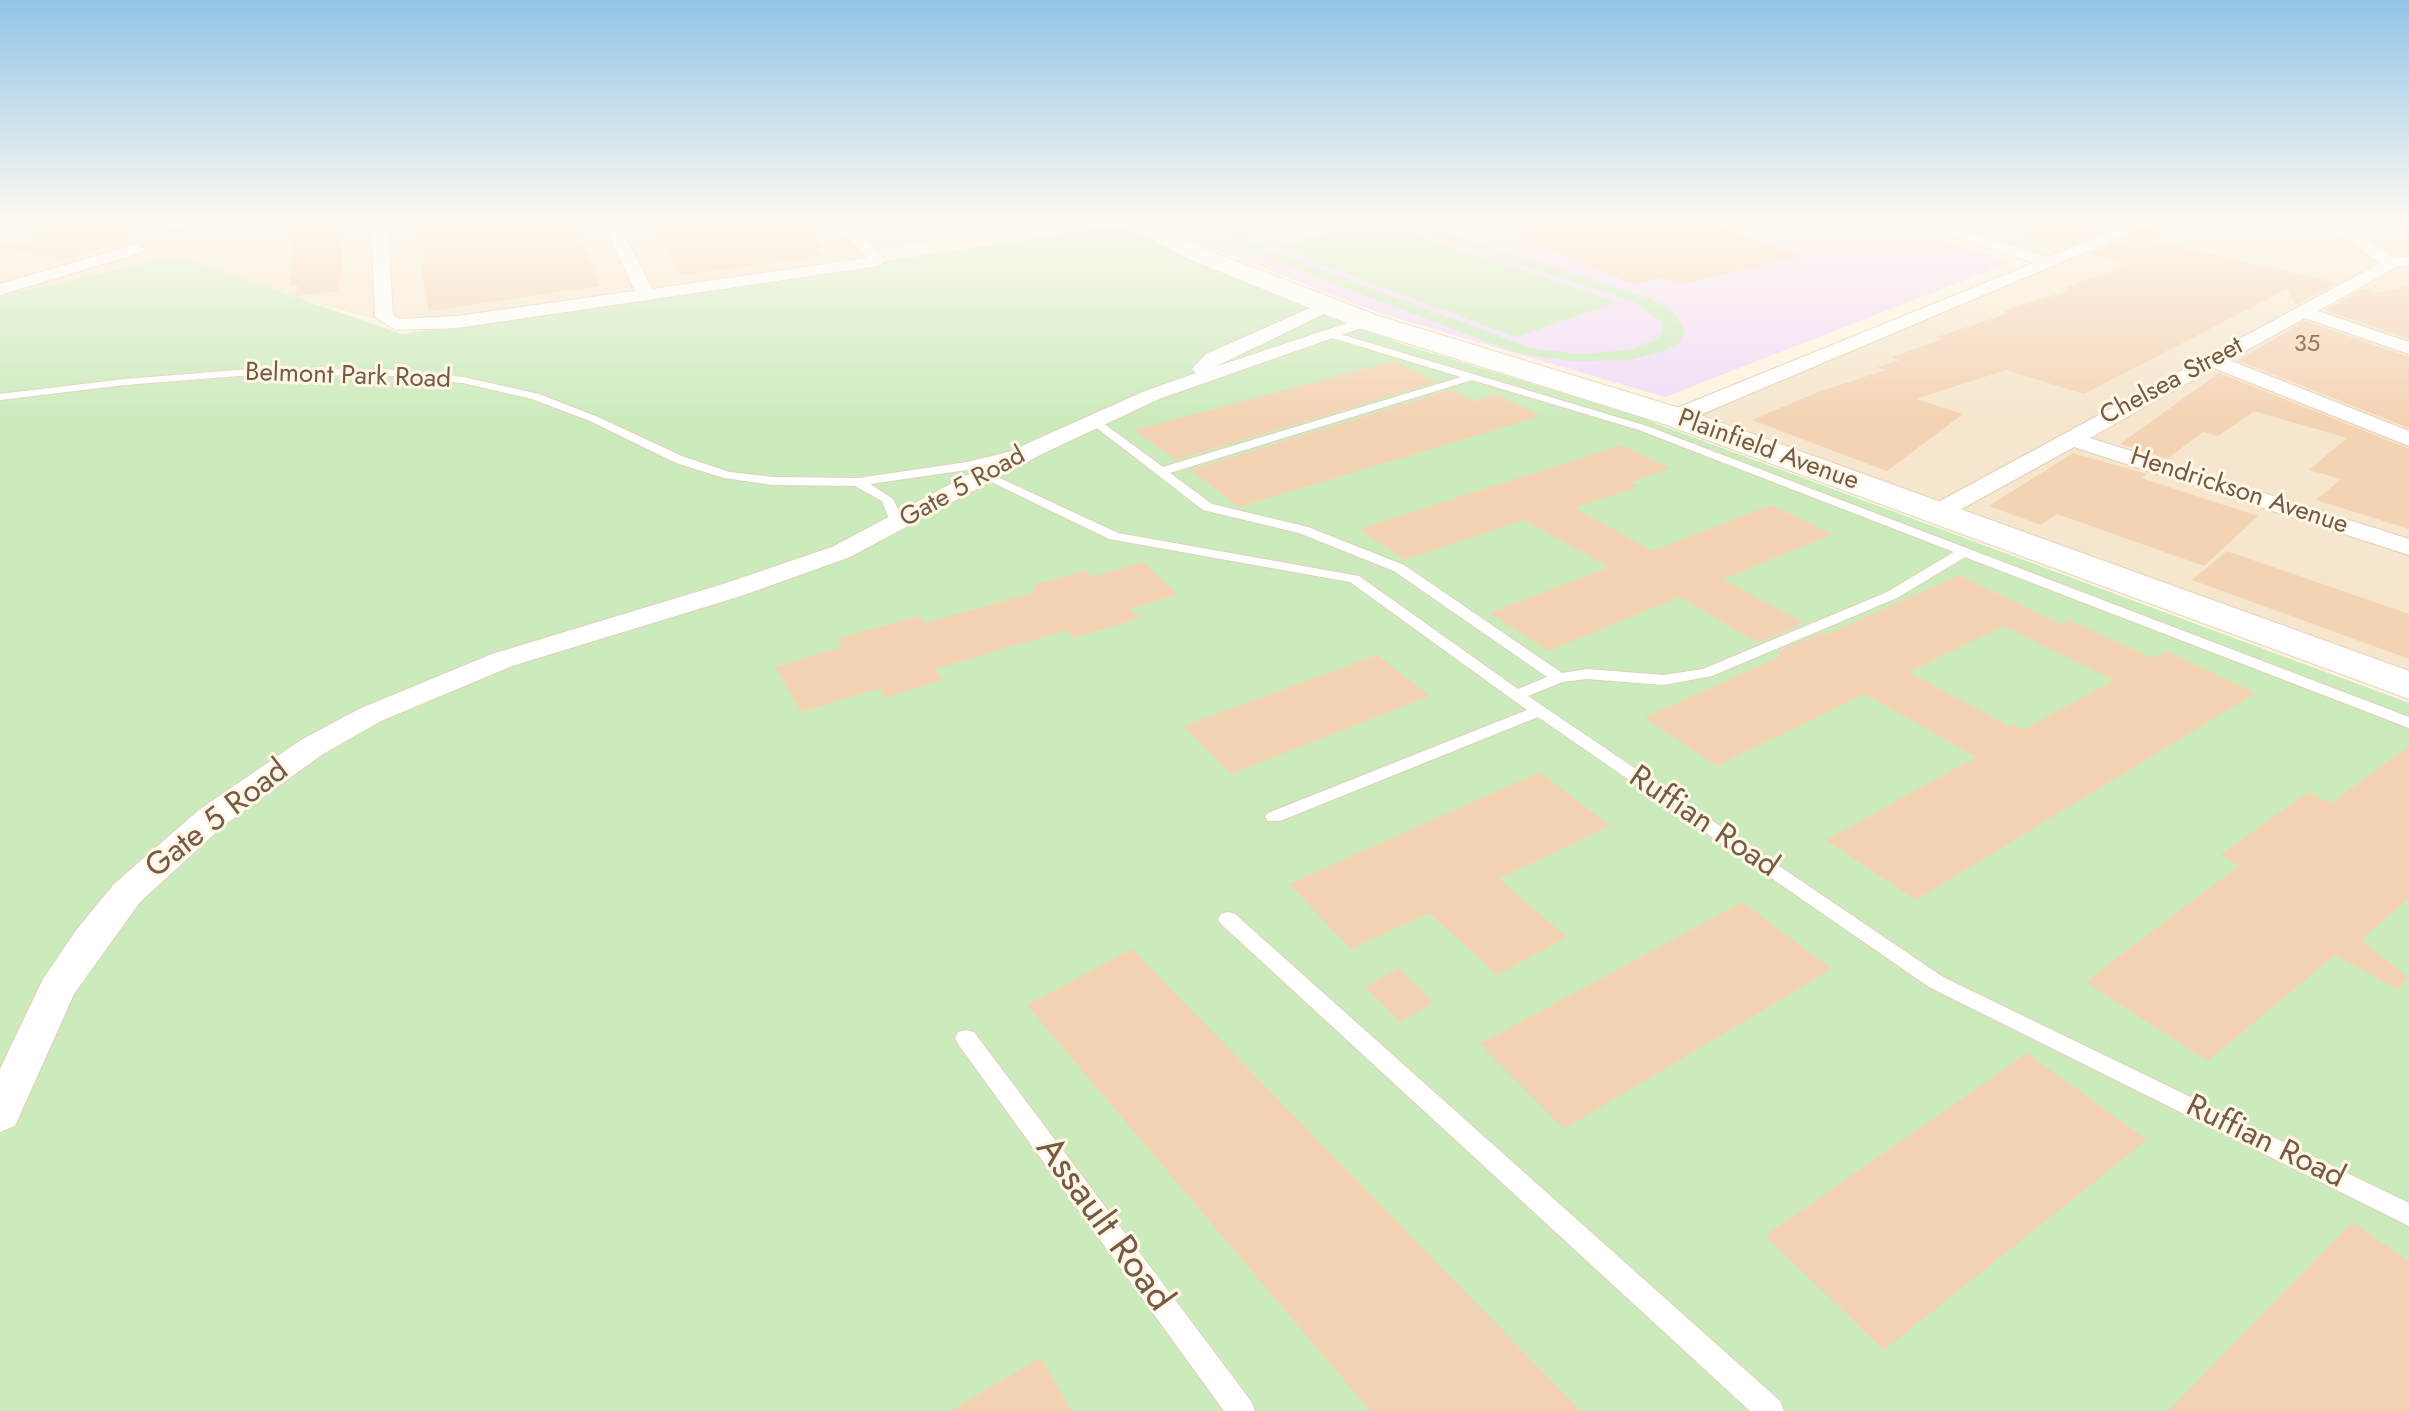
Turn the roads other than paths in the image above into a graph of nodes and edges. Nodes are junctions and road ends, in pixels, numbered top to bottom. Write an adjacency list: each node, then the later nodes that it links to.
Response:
1 (382, 286): 7 (street)
2 (641, 286): 7 (street)
3 (708, 286): 7 (street)
4 (1259, 286): 9 (main road, Plainfield Avenue)
5 (1994, 286): 15 (street)
6 (2353, 286): 8 (street, Chelsea Street)
7 (646, 295)
8 (2305, 312): 10 (street); 11 (street, Chelsea Street)
9 (1329, 320): 12 (lane); 13 (street, Gate 5 Road); 13 (street, Gate 5 Road); 15 (main road, Plainfield Avenue)
10 (2409, 348)
11 (2211, 360): 17 (street, Chelsea Street); 18 (street)
12 (1477, 376): 20 (lane); 26 (lane)
13 (1192, 379): 16 (street, Gate 5 Road)
14 (0, 397): 22 (lane, Belmont Park Road)
15 (1675, 417): 23 (main road, Plainfield Avenue)
16 (1095, 422): 19 (street, Gate 5 Road); 20 (lane)
17 (2069, 438): 23 (street, Chelsea Street); 25 (street, Hendrickson Avenue)
18 (2409, 439)
19 (1034, 449): 21 (street, Gate 5 Road); 22 (lane, Belmont Park Road)
20 (1163, 471): 27 (lane)
21 (987, 477): 24 (street, Gate 5 Road); 29 (lane, Ruffian Road)
22 (858, 482): 24 (lane)
23 (1938, 512): 28 (main road, Plainfield Avenue)
24 (898, 524): 35 (street, Gate 5 Road)
25 (2409, 547)
26 (1964, 552): 27 (lane); 31 (lane)
27 (1559, 678): 29 (lane)
28 (2409, 686)
29 (1517, 695): 30 (lane, Ruffian Road)
30 (1539, 711): 32 (lane); 36 (lane, Ruffian Road)
31 (2409, 723)
32 (1274, 817)
33 (1228, 919): 38 (lane)
34 (966, 1038): 37 (lane, Assault Road)
35 (0, 1114)
36 (2409, 1215)
37 (1241, 1411)
38 (1770, 1411)

